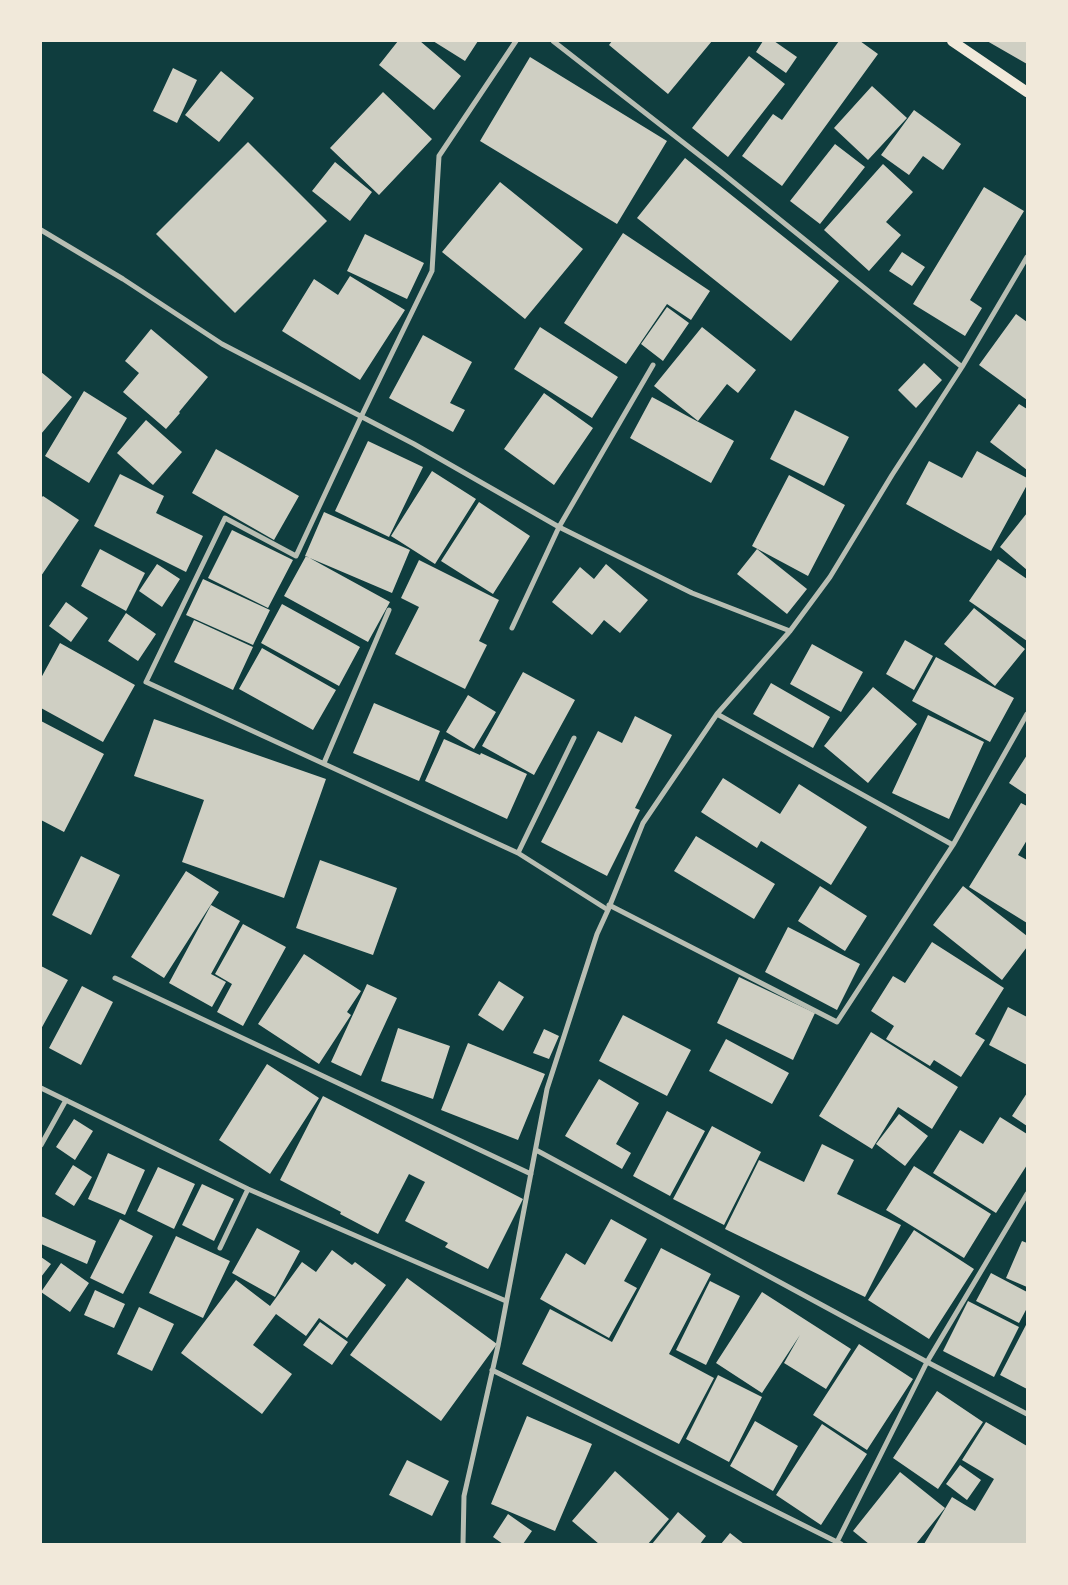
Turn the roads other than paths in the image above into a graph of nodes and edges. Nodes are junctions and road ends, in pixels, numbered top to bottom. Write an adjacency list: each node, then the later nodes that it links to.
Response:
1 (516, 41): 9 (street)
2 (554, 41): 8 (street)
3 (952, 41): 4 (main road)
4 (1027, 92)
5 (41, 230): 9 (street)
6 (1027, 257): 8 (street)
7 (653, 365): 10 (street)
8 (962, 366): 13 (street)
9 (361, 417): 10 (street); 17 (street)
10 (559, 527): 12 (street); 13 (street)
11 (389, 610): 17 (street)
12 (512, 628)
13 (790, 631): 14 (street)
14 (717, 714): 18 (street); 20 (street)
15 (1027, 714): 18 (street)
16 (574, 738): 19 (street)
17 (324, 763): 19 (street)
18 (953, 844): 20 (street)
19 (518, 853): 20 (street)
20 (609, 907): 25 (street)
21 (115, 978): 26 (street)
22 (41, 1088): 23 (street)
23 (66, 1100): 24 (street); 27 (street)
24 (41, 1145)
25 (536, 1150): 26 (street); 31 (street)
26 (531, 1174): 30 (street)
27 (248, 1188): 29 (street); 30 (street)
28 (1027, 1194): 31 (street)
29 (220, 1248)
30 (506, 1301): 32 (street)
31 (927, 1362): 33 (street); 34 (street)
32 (492, 1370): 34 (street); 35 (street)
33 (1027, 1414)
34 (839, 1543)
35 (463, 1544)

